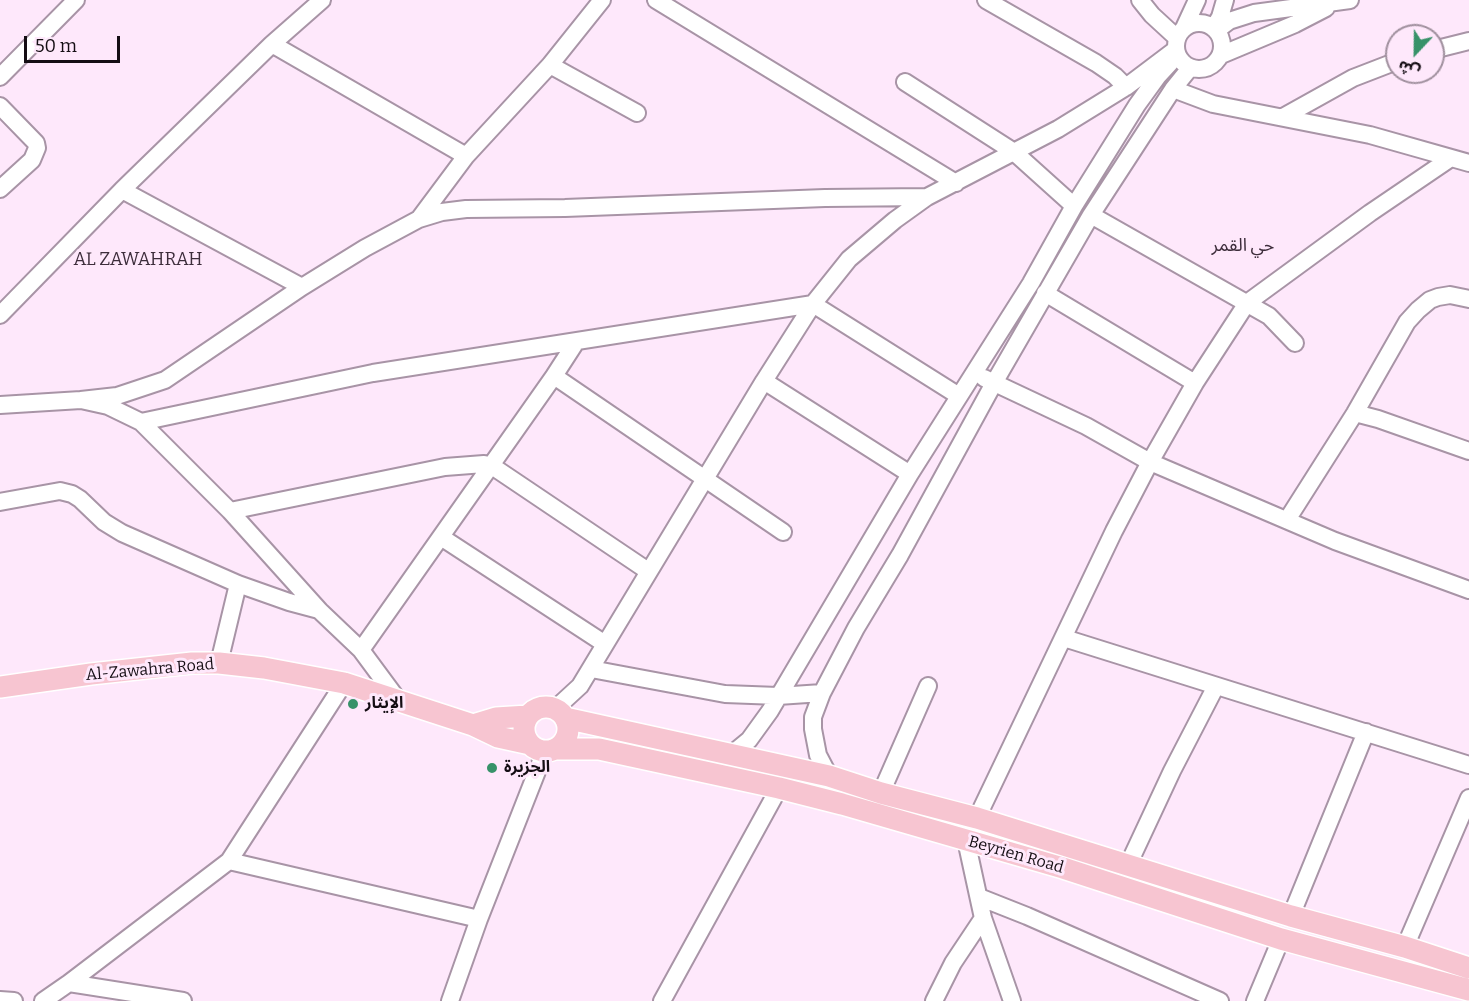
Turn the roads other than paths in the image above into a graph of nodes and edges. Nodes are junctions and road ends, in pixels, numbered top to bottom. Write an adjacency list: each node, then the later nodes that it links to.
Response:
1 (76, 0): 19 (street)
2 (322, 0): 13 (street)
3 (602, 0): 16 (street)
4 (656, 0): 33 (street)
5 (986, 0): 21 (street)
6 (1140, 0): 12 (street)
7 (1197, 0): 12 (street)
8 (1225, 0): 10 (street)
9 (1342, 2): 10 (street); 15 (street)
10 (1215, 29): 12 (street); 15 (street)
11 (1469, 41): 14 (street)
12 (1178, 43): 18 (street); 21 (street); 25 (street)
13 (272, 44): 30 (street); 35 (street)
14 (1445, 47)
15 (1221, 55): 18 (street)
16 (550, 65): 26 (street); 30 (street)
17 (1385, 66): 27 (street)
18 (1190, 68): 22 (street)
19 (0, 77)
20 (905, 82): 29 (street)
21 (1126, 87): 23 (street)
22 (1173, 89): 27 (street); 28 (street)
23 (1109, 97): 25 (street); 29 (street)
24 (0, 106): 34 (street)
25 (1133, 111): 28 (street); 37 (street)
26 (637, 113)
27 (1283, 117): 31 (street)
28 (1152, 120): 38 (street)
29 (1014, 153): 33 (street); 37 (street)
30 (466, 156): 39 (street)
31 (1450, 158): 32 (street); 43 (street)
32 (1469, 163)
33 (956, 183): 36 (street)
34 (0, 189)
35 (122, 190): 40 (street); 45 (street)
36 (927, 197): 39 (street); 44 (street)
37 (1074, 206): 48 (street)
38 (1091, 215): 41 (street); 43 (street)
39 (419, 219): 40 (street)
40 (302, 287): 54 (street)
41 (1045, 293): 51 (street); 52 (street)
42 (1469, 299): 56 (street)
43 (1247, 303): 47 (street); 52 (street)
44 (813, 304): 46 (street); 50 (street); 53 (street)
45 (0, 315)
46 (576, 342): 49 (street); 57 (street)
47 (1294, 343)
48 (974, 372): 51 (street); 53 (street)
49 (554, 376): 60 (street); 62 (street)
50 (764, 381): 61 (street); 62 (street)
51 (994, 383): 59 (street); 81 (street)
52 (1195, 383): 59 (street)
53 (959, 396): 61 (street)
54 (81, 400): 55 (street); 57 (street)
55 (0, 405)
56 (1355, 412): 58 (street); 65 (street)
57 (141, 422): 64 (street)
58 (1469, 451)
59 (1150, 462): 65 (street); 72 (street)
60 (492, 466): 64 (street); 67 (street); 68 (street)
61 (910, 474): 82 (street)
62 (704, 479): 66 (street); 68 (street)
63 (0, 502): 69 (street)
64 (230, 510): 71 (street)
65 (1287, 520): 70 (street)
66 (783, 532)
67 (441, 537): 73 (street); 74 (street)
68 (648, 571): 73 (street)
69 (238, 584): 71 (street); 75 (street)
70 (1469, 590)
71 (320, 611): 74 (street)
72 (1064, 638): 79 (street); 95 (street)
73 (604, 644): 76 (street)
74 (361, 650): 83 (street)
75 (219, 663): 77 (main road, Al-Zawahra Road); 80 (main road, Al-Zawahra Road)
76 (591, 669): 82 (street); 84 (street)
77 (344, 683): 83 (main road, Al-Zawahra Road); 97 (street)
78 (928, 686): 93 (street)
79 (1216, 686): 87 (street); 98 (street)
80 (0, 687)
81 (822, 693): 82 (street); 91 (street)
82 (778, 696): 89 (street)
83 (398, 700): 86 (main road, Al-Zawahra Road)
84 (560, 713): 85 (main road); 88 (main road); 89 (main road, Beyrien Road)
85 (528, 716): 86 (main road); 88 (main road)
86 (473, 725): 88 (main road, Al-Zawahra Road)
87 (1366, 732): 90 (street); 101 (street)
88 (543, 748): 92 (main road, Beyrien Road); 103 (street)
89 (732, 754): 91 (main road, Beyrien Road)
90 (1469, 765)
91 (829, 776): 93 (main road, Beyrien Road)
92 (779, 788): 96 (main road, Beyrien Road); 113 (street)
93 (881, 793): 95 (main road, Beyrien Road)
94 (1469, 798): 105 (street)
95 (978, 818): 98 (main road, Beyrien Road)
96 (966, 840): 99 (main road, Beyrien Road); 100 (street)
97 (229, 861): 103 (street); 108 (street)
98 (1128, 864): 99 (street); 101 (main road, Beyrien Road)
99 (1120, 886): 104 (main road, Beyrien Road)
100 (979, 897): 102 (street); 116 (street)
101 (1291, 916): 105 (main road, Beyrien Road)
102 (983, 918): 114 (street); 115 (street)
103 (479, 919): 112 (street)
104 (1281, 939): 107 (main road, Beyrien Road); 117 (street)
105 (1405, 947): 106 (main road, Beyrien Road)
106 (1469, 968)
107 (1469, 990)
108 (56, 994): 111 (street)
109 (0, 1000): 110 (street)
110 (14, 1001)
111 (183, 1001)
112 (450, 1001)
113 (662, 1001)
114 (934, 1001)
115 (1012, 1001)
116 (1220, 1001)
117 (1255, 1001)

